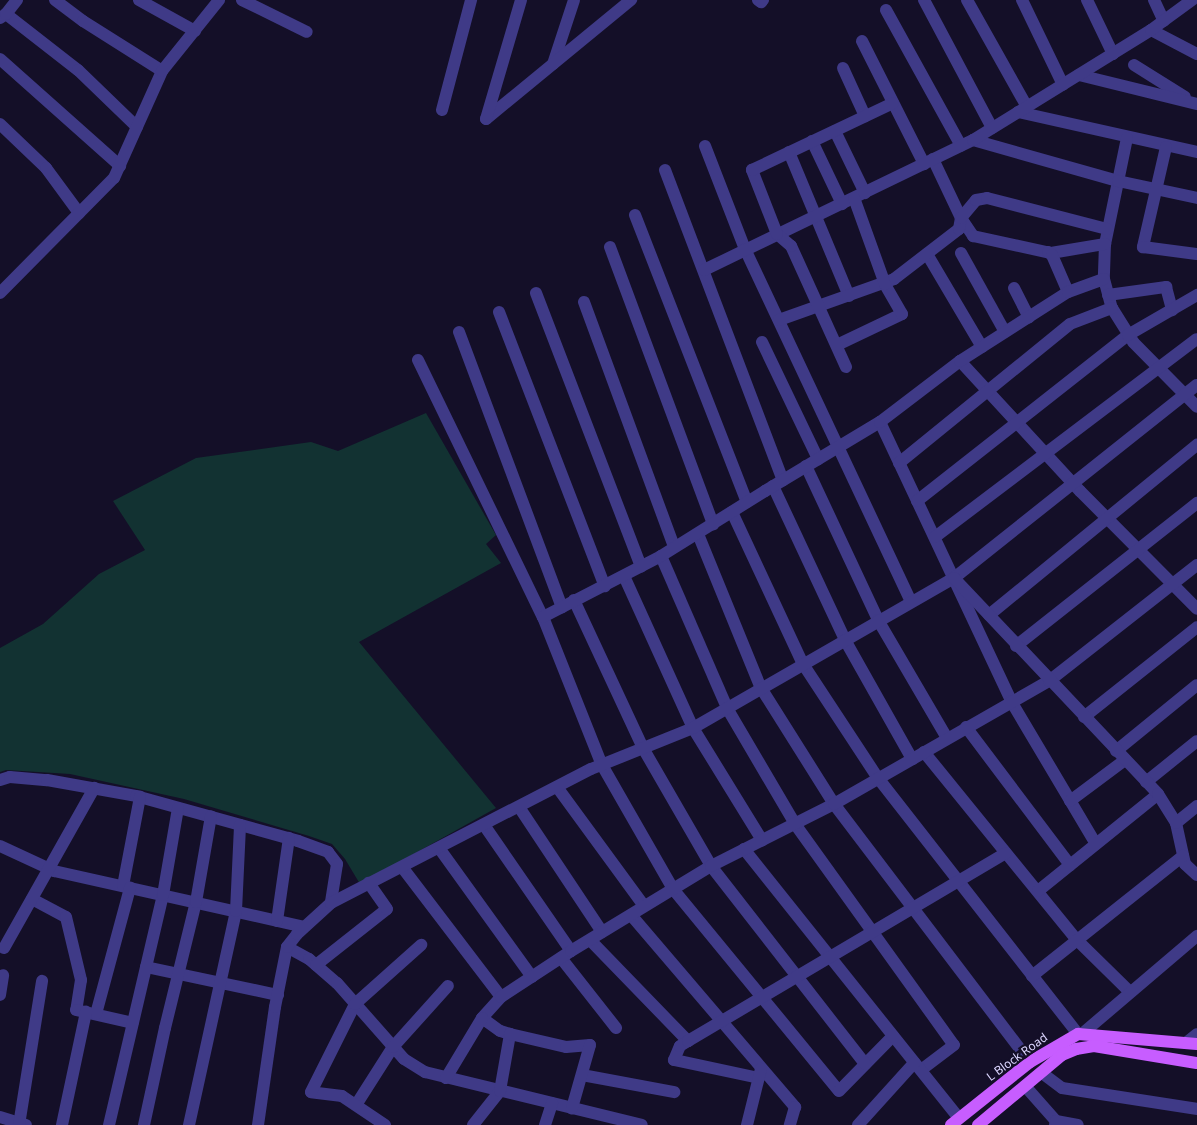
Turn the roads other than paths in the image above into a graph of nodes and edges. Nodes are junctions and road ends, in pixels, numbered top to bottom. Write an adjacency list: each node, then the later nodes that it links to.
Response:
1 (17, 0): 20 (street)
2 (55, 0): 33 (street)
3 (138, 0): 24 (street)
4 (219, 0): 24 (street)
5 (242, 0): 25 (street)
6 (471, 0): 38 (street)
7 (521, 0): 30 (street)
8 (574, 0): 30 (street)
9 (615, 0): 21 (street)
10 (631, 0): 21 (street)
11 (758, 0): 12 (street)
12 (763, 0)
13 (924, 0): 43 (street)
14 (967, 0): 39 (street)
15 (1022, 0): 35 (street)
16 (1087, 0): 27 (street)
17 (1154, 0): 22 (street)
18 (1192, 0): 22 (street)
19 (886, 10): 49 (street)
20 (3, 16): 42 (street)
21 (610, 18): 30 (street)
22 (1164, 21): 23 (street)
23 (1151, 30): 27 (street); 28 (street)
24 (195, 31): 33 (street)
25 (306, 32)
26 (862, 41): 36 (street)
27 (1113, 54): 34 (street)
28 (1197, 54)
29 (0, 58): 54 (street)
30 (552, 64)
31 (1134, 65): 37 (street)
32 (843, 68): 40 (street)
33 (162, 71): 42 (street)
34 (1079, 75): 35 (street); 37 (street)
35 (1063, 85): 39 (street)
36 (893, 103): 40 (street); 53 (street)
37 (1195, 103)
38 (442, 110)
39 (1023, 110): 43 (street); 45 (street)
40 (865, 116): 44 (street)
41 (0, 124): 61 (street)
42 (137, 127): 54 (street)
43 (992, 128): 46 (street)
44 (835, 131): 47 (street); 58 (street)
45 (1128, 138): 50 (street); 56 (street)
46 (973, 140): 49 (street); 56 (street)
47 (812, 141): 51 (street); 60 (street)
48 (705, 146): 69 (street)
49 (961, 146): 53 (street)
50 (1166, 147): 52 (street); 57 (street)
51 (788, 152): 63 (street); 66 (street)
52 (1197, 152)
53 (928, 162): 58 (street); 64 (street)
54 (120, 166): 61 (street)
55 (665, 170): 74 (street)
56 (1118, 181): 57 (street); 65 (street)
57 (1156, 189): 59 (street); 73 (street)
58 (859, 196): 60 (street); 76 (street)
59 (1197, 198)
60 (842, 204): 63 (street)
61 (79, 214): 80 (street)
62 (636, 215): 117 (street)
63 (816, 216): 66 (street); 83 (street)
64 (961, 218): 65 (street); 70 (street); 72 (street)
65 (1107, 229): 67 (street)
66 (777, 234): 69 (street); 85 (street)
67 (1105, 244): 70 (street); 75 (street)
68 (610, 247): 121 (street)
69 (745, 249): 74 (street); 90 (street)
70 (1048, 252): 78 (street)
71 (961, 253): 92 (street)
72 (927, 254): 76 (street); 97 (street)
73 (1197, 254)
74 (704, 270): 114 (street)
75 (1104, 279): 78 (street); 81 (street)
76 (885, 284): 83 (street); 96 (street)
77 (1014, 288): 89 (street)
78 (1068, 292): 89 (street)
79 (536, 293): 128 (street)
80 (0, 294)
81 (1108, 295): 86 (street); 87 (street)
82 (1197, 295): 87 (street)
83 (848, 296): 85 (street)
84 (584, 302): 124 (street)
85 (819, 306): 90 (street); 96 (street)
86 (1112, 308): 93 (street); 103 (street)
87 (1172, 310): 93 (street)
88 (499, 312): 132 (street)
89 (1029, 317): 92 (street)
90 (779, 320): 109 (street)
91 (459, 332): 134 (street)
92 (1006, 332): 97 (street)
93 (1128, 335): 101 (street); 107 (street)
94 (1197, 339): 101 (street)
95 (762, 342): 111 (street)
96 (837, 345): 100 (street)
97 (982, 347): 99 (street)
98 (418, 360): 137 (street)
99 (960, 361): 103 (street); 106 (street)
100 (846, 367)
101 (1158, 368): 104 (street); 110 (street)
102 (1197, 385): 104 (street)
103 (988, 391): 107 (street); 112 (street)
104 (1185, 395): 105 (street); 115 (street)
105 (1197, 407)
106 (880, 422): 109 (street); 112 (street)
107 (1017, 423): 110 (street); 116 (street)
108 (1197, 445): 120 (street)
109 (838, 447): 111 (street); 133 (street)
110 (1046, 454): 115 (street); 123 (street)
111 (818, 459): 113 (street)
112 (899, 463): 116 (street)
113 (806, 466): 114 (street); 138 (street)
114 (778, 483): 117 (street); 140 (street)
115 (1073, 484): 120 (street); 130 (street)
116 (917, 501): 123 (street)
117 (747, 502): 119 (street)
118 (1197, 503): 125 (street)
119 (732, 512): 121 (street); 142 (street)
120 (1107, 518): 125 (street); 136 (street)
121 (713, 524): 122 (street)
122 (698, 534): 124 (street); 145 (street)
123 (935, 537): 130 (street)
124 (674, 548): 126 (street)
125 (1138, 550): 131 (street); 141 (street)
126 (662, 556): 128 (street); 147 (street)
127 (1197, 565): 131 (street)
128 (641, 567): 129 (street)
129 (624, 576): 132 (street); 150 (street)
130 (954, 578): 133 (street); 136 (street); 146 (street)
131 (1172, 584): 135 (street); 143 (street)
132 (605, 586): 134 (street)
133 (912, 602): 138 (street)
134 (568, 603): 137 (street); 153 (street)
135 (1197, 609)
136 (989, 615): 141 (street)
137 (543, 617): 157 (street)
138 (878, 620): 140 (street); 151 (street)
139 (1197, 627): 148 (street)
140 (844, 640): 142 (street); 156 (street)
141 (1016, 646): 143 (street)
142 (803, 664): 145 (street); 158 (street)
143 (1049, 681): 146 (street); 148 (street)
144 (1197, 684): 155 (street)
145 (761, 688): 147 (street); 166 (street)
146 (1011, 701): 149 (street); 165 (street)
147 (727, 708): 150 (street); 172 (street)
148 (1084, 718): 155 (street)
149 (966, 727): 151 (street); 184 (street)
150 (693, 728): 153 (street); 176 (street)
151 (947, 738): 154 (street)
152 (1197, 741): 160 (street)
153 (643, 748): 157 (street); 183 (street)
154 (924, 752): 156 (street); 181 (street)
155 (1120, 756): 160 (street); 165 (street)
156 (912, 759): 158 (street)
157 (602, 764): 162 (street); 191 (street)
158 (878, 778): 166 (street); 188 (street)
159 (0, 780): 161 (street)
160 (1146, 782): 163 (street)
161 (94, 788): 164 (street); 186 (street)
162 (557, 788): 168 (street); 197 (street)
163 (1158, 794): 171 (street); 177 (street)
164 (140, 797): 169 (street); 190 (street)
165 (1070, 801): 177 (street)
166 (834, 804): 172 (street); 198 (street)
167 (1197, 806): 171 (street)
168 (519, 807): 174 (street); 203 (street)
169 (178, 808): 170 (street); 193 (street)
170 (210, 816): 173 (street); 195 (street)
171 (1176, 823): 182 (street)
172 (795, 824): 176 (street); 204 (street)
173 (240, 825): 175 (street); 199 (street)
174 (484, 825): 178 (street); 211 (street)
175 (289, 838): 196 (street); 201 (street)
176 (762, 840): 180 (street)
177 (1096, 844): 184 (street)
178 (440, 848): 185 (street); 218 (street)
179 (1, 849): 186 (street)
180 (744, 849): 183 (street); 212 (street)
181 (1006, 853): 188 (street); 192 (street)
182 (1184, 856): 187 (street); 207 (street)
183 (711, 866): 191 (street); 219 (street)
184 (1070, 866): 192 (street)
185 (402, 867): 189 (street); 226 (street)
186 (49, 868): 190 (street); 194 (street)
187 (1197, 875)
188 (958, 881): 198 (street); 217 (street)
189 (369, 883): 196 (street); 213 (street)
190 (126, 887): 193 (street); 229 (street)
191 (673, 889): 197 (street); 227 (street)
192 (1038, 891): 207 (street)
193 (163, 895): 195 (street); 214 (street)
194 (32, 899): 210 (street); 229 (street)
195 (196, 902): 199 (street); 215 (street)
196 (331, 902): 202 (street)
197 (644, 906): 200 (street)
198 (913, 908): 204 (street); 241 (street)
199 (236, 911): 201 (street); 221 (street)
200 (631, 915): 203 (street); 231 (street)
201 (277, 920): 202 (street)
202 (304, 927): 209 (street)
203 (602, 932): 206 (street)
204 (872, 932): 212 (street); 244 (street)
205 (1197, 936): 223 (street)
206 (590, 940): 211 (street); 238 (street)
207 (1077, 940): 217 (street); 223 (street)
208 (421, 945): 228 (street)
209 (287, 947): 213 (street); 225 (street)
210 (4, 948)
211 (566, 955): 218 (street); 233 (street)
212 (830, 957): 219 (street); 237 (street)
213 (316, 965): 228 (street)
214 (146, 967): 215 (street); 232 (street)
215 (177, 974): 221 (street); 263 (street)
216 (3, 975): 224 (street)
217 (1032, 976): 235 (street)
218 (532, 977): 226 (street)
219 (797, 977): 227 (street); 242 (street)
220 (42, 981): 259 (street)
221 (221, 983): 225 (street); 264 (street)
222 (448, 986): 240 (street)
223 (1130, 992): 235 (street)
224 (0, 995)
225 (278, 995): 265 (street)
226 (501, 997): 230 (street)
227 (762, 998): 231 (street); 242 (street)
228 (355, 1004): 240 (street); 253 (street)
229 (91, 1013): 232 (street); 261 (street)
230 (482, 1018): 234 (street); 248 (street)
231 (722, 1022): 238 (street); 246 (street)
232 (133, 1023): 262 (street)
233 (616, 1028)
234 (510, 1034): 247 (street); 250 (street)
235 (1080, 1034): 239 (main road); 241 (main road, L Block Road)
236 (1197, 1034): 239 (street)
237 (893, 1036): 242 (street); 244 (street)
238 (688, 1041): 246 (street)
239 (1192, 1044)
240 (393, 1047): 248 (street); 253 (street)
241 (1030, 1062): 257 (main road, L Block Road)
242 (865, 1064)
243 (1197, 1064): 245 (main road, L Block Road)
244 (918, 1066): 257 (street); 271 (street)
245 (1042, 1072): 249 (main road, L Block Road); 255 (street)
246 (760, 1073): 269 (street); 270 (street)
247 (582, 1074): 251 (street); 254 (street)
248 (446, 1078): 250 (street)
249 (1024, 1086): 258 (street); 272 (main road, L Block Road)
250 (500, 1090): 252 (street); 267 (street)
251 (674, 1092)
252 (552, 1103): 254 (street); 268 (street)
253 (356, 1104): 266 (street)
254 (572, 1108): 260 (street)
255 (1197, 1109)
256 (0, 1117): 259 (street)
257 (955, 1122)
258 (1055, 1123): 273 (street)
259 (22, 1124)
260 (637, 1124)
261 (62, 1125)
262 (108, 1125)
263 (144, 1125)
264 (189, 1125)
265 (258, 1125)
266 (386, 1125)
267 (473, 1125)
268 (545, 1125)
269 (747, 1125)
270 (790, 1125)
271 (858, 1125)
272 (978, 1125)
273 (1078, 1125)

